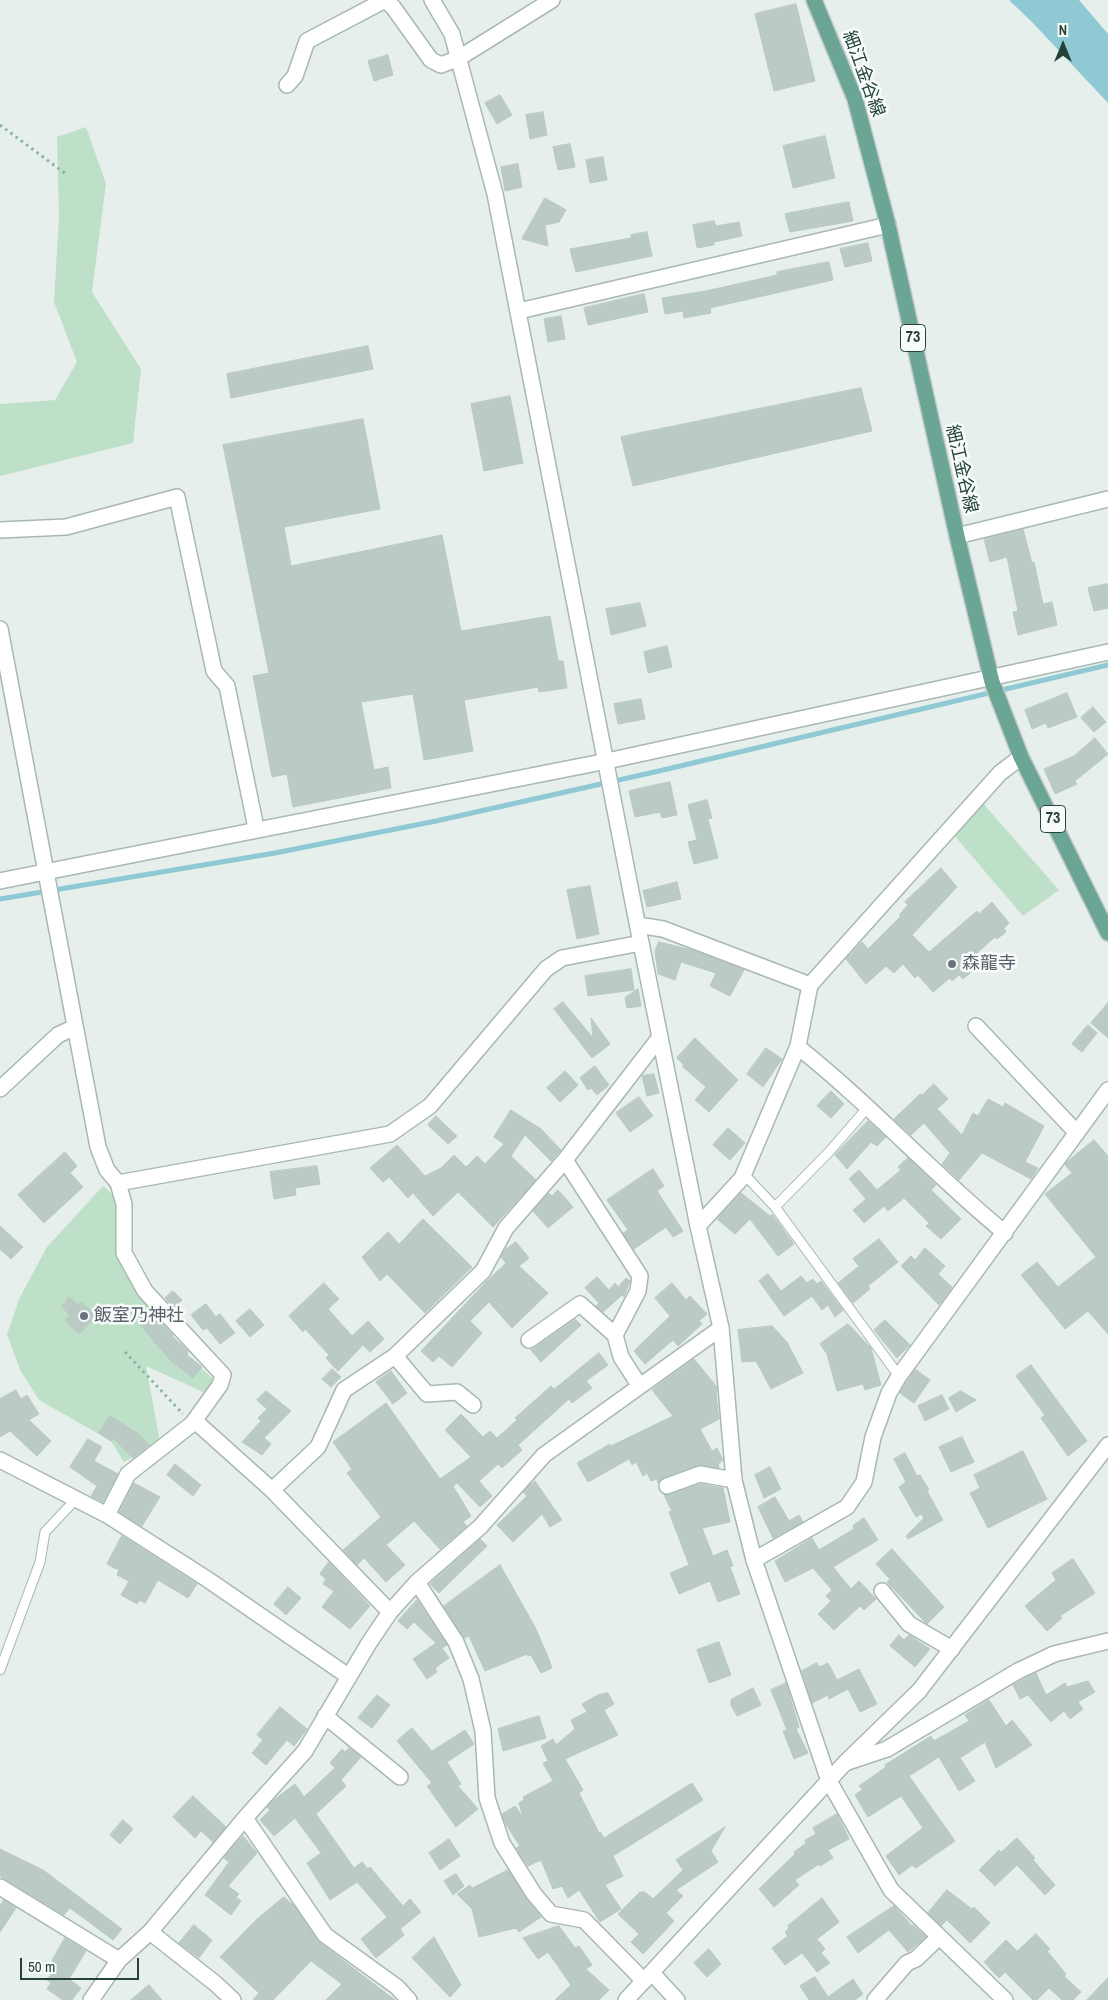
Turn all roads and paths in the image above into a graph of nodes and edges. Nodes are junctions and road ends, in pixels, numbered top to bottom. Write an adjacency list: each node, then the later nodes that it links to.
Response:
1 (432, 0): 4 (street)
2 (552, 0): 4 (street)
3 (814, 0): 8 (main road, 細江金谷線 / 73)
4 (459, 58): 5 (street); 9 (street)
5 (287, 86)
6 (0, 126): 7 (path)
7 (66, 174)
8 (888, 225): 9 (street); 12 (main road, 細江金谷線 / 73)
9 (519, 311): 17 (street)
10 (1108, 499): 12 (street)
11 (0, 530): 18 (street)
12 (957, 536): 15 (main road, 細江金谷線 / 73)
13 (0, 628): 19 (street)
14 (1108, 652): 15 (street)
15 (992, 679): 16 (main road, 細江金谷線 / 73); 17 (street)
16 (1021, 757): 22 (main road, 細江金谷線 / 73); 24 (street)
17 (608, 766): 18 (street); 21 (street)
18 (256, 828): 19 (street)
19 (48, 875): 20 (street); 25 (street)
20 (0, 881)
21 (638, 925): 23 (street); 24 (street)
22 (1108, 933)
23 (641, 943): 27 (street); 35 (street)
24 (810, 985): 28 (street)
25 (75, 1026): 29 (street); 35 (street)
26 (976, 1026): 32 (street)
27 (660, 1036): 33 (street); 37 (street)
28 (798, 1047): 31 (street); 34 (street)
29 (0, 1089)
30 (1108, 1090): 32 (street)
31 (868, 1107): 36 (lane); 38 (street)
32 (1077, 1134): 38 (street)
33 (565, 1160): 40 (street); 43 (street)
34 (744, 1174): 36 (lane); 37 (street)
35 (118, 1183): 47 (street)
36 (775, 1207): 44 (lane)
37 (698, 1226): 39 (street)
38 (1005, 1233): 44 (street)
39 (721, 1328): 45 (street); 50 (street)
40 (615, 1336): 41 (street); 45 (street)
41 (529, 1340)
42 (125, 1352): 47 (path)
43 (395, 1356): 46 (street); 52 (street)
44 (899, 1376): 55 (street)
45 (639, 1385): 56 (street)
46 (473, 1405)
47 (194, 1423): 52 (street); 54 (street)
48 (1108, 1445): 60 (street)
49 (0, 1460): 53 (street)
50 (734, 1480): 51 (street); 55 (street)
51 (667, 1486)
52 (272, 1490): 58 (street)
53 (76, 1499): 54 (street); 61 (lane)
54 (107, 1515): 62 (street)
55 (754, 1560): 66 (street)
56 (417, 1582): 58 (street); 72 (street)
57 (882, 1591): 60 (street)
58 (390, 1612): 62 (street)
59 (1108, 1640): 64 (street)
60 (952, 1649): 64 (street)
61 (0, 1670)
62 (348, 1676): 63 (street)
63 (325, 1716): 65 (street); 67 (street)
64 (845, 1764): 66 (street)
65 (400, 1777)
66 (829, 1781): 70 (street); 72 (street)
67 (245, 1818): 69 (street); 75 (street)
68 (0, 1887): 71 (street)
69 (150, 1932): 71 (street); 74 (street)
70 (939, 1937): 78 (street); 79 (street)
71 (119, 1960): 73 (street)
72 (648, 1977): 76 (street); 77 (street)
73 (91, 2000)
74 (233, 2000)
75 (409, 2000)
76 (626, 2000)
77 (677, 2000)
78 (875, 2000)
79 (1005, 2000)

